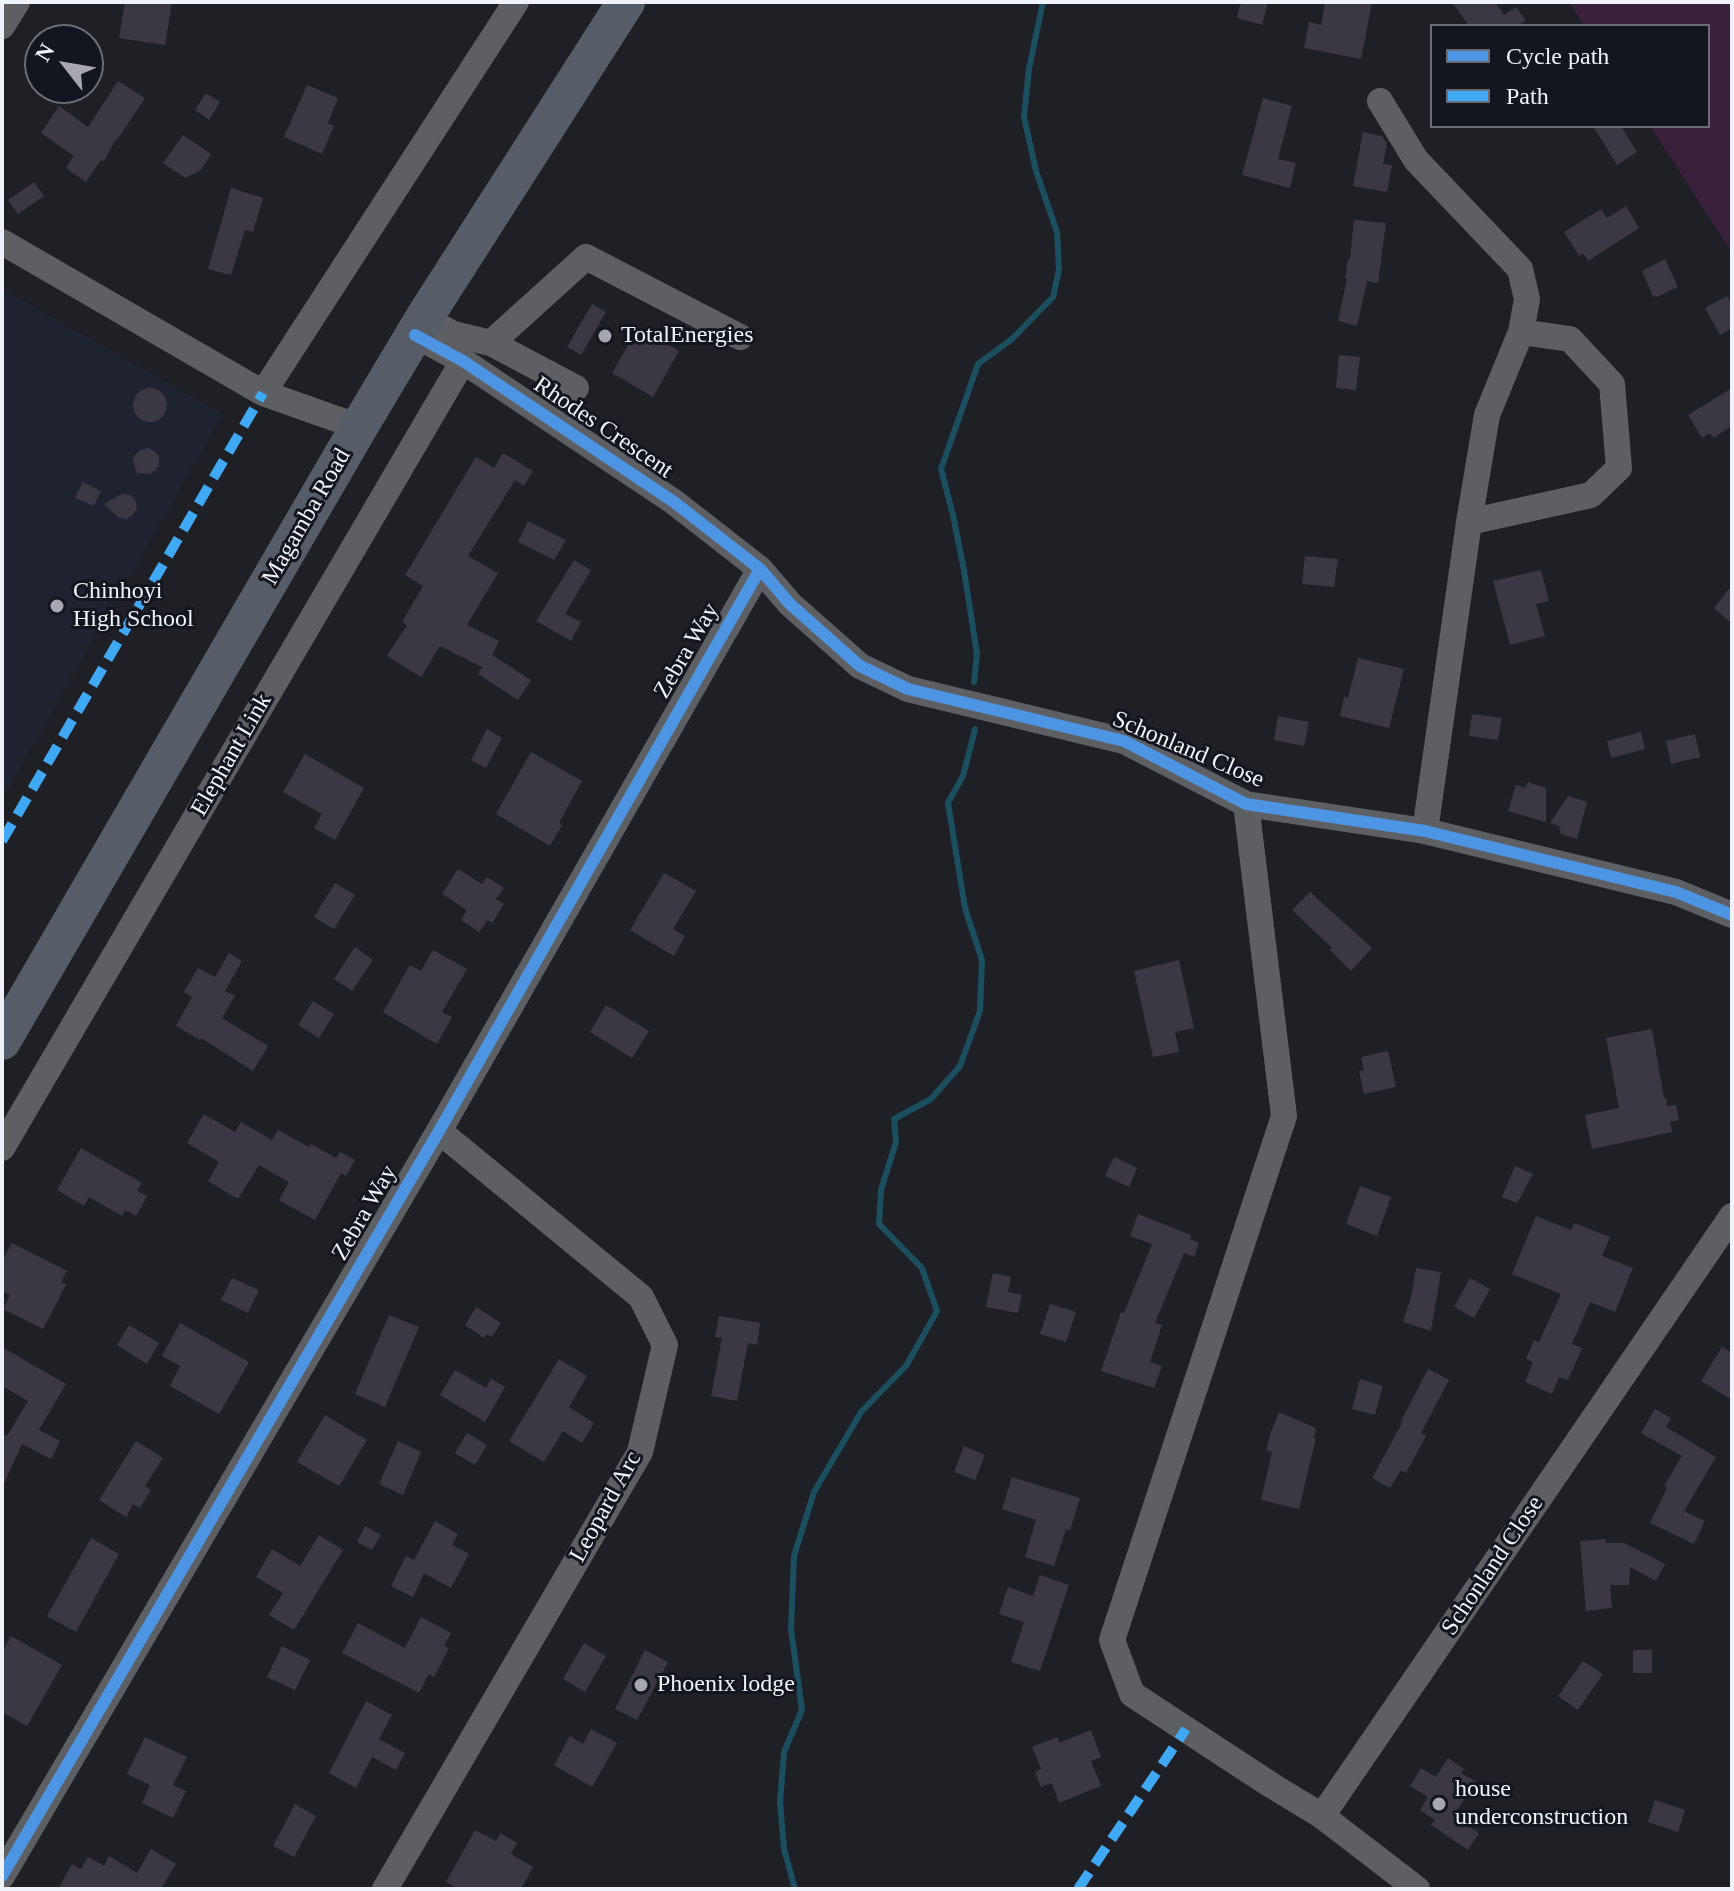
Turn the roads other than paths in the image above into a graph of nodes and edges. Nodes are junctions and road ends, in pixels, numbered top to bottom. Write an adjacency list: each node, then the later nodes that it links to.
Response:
1 (17, 2): 4 (street)
2 (516, 2): 13 (street)
3 (626, 2): 7 (highway, Magamba Road)
4 (2, 26)
5 (1380, 101): 8 (street)
6 (2, 242): 13 (street)
7 (419, 326): 10 (street); 11 (street, Rhodes Crescent); 14 (highway, Magamba Road)
8 (1521, 332): 15 (street); 15 (street)
9 (740, 337): 10 (street)
10 (491, 343): 12 (street)
11 (463, 361): 16 (street, Rhodes Crescent); 22 (street, Elephant Link)
12 (576, 388)
13 (263, 393): 14 (street)
14 (359, 427): 20 (highway, Magamba Road)
15 (1469, 522): 18 (street)
16 (760, 569): 17 (street, Schonland Close); 21 (street, Zebra Way)
17 (1246, 804): 18 (street, Schonland Close); 24 (street)
18 (1425, 831): 19 (street, Schonland Close)
19 (1732, 915)
20 (2, 1041)
21 (439, 1131): 25 (street, Zebra Way); 26 (street, Leopard Arc)
22 (2, 1148)
23 (1732, 1216): 24 (street, Schonland Close)
24 (1322, 1816): 27 (street)
25 (2, 1876)
26 (385, 1889)
27 (1417, 1889)

